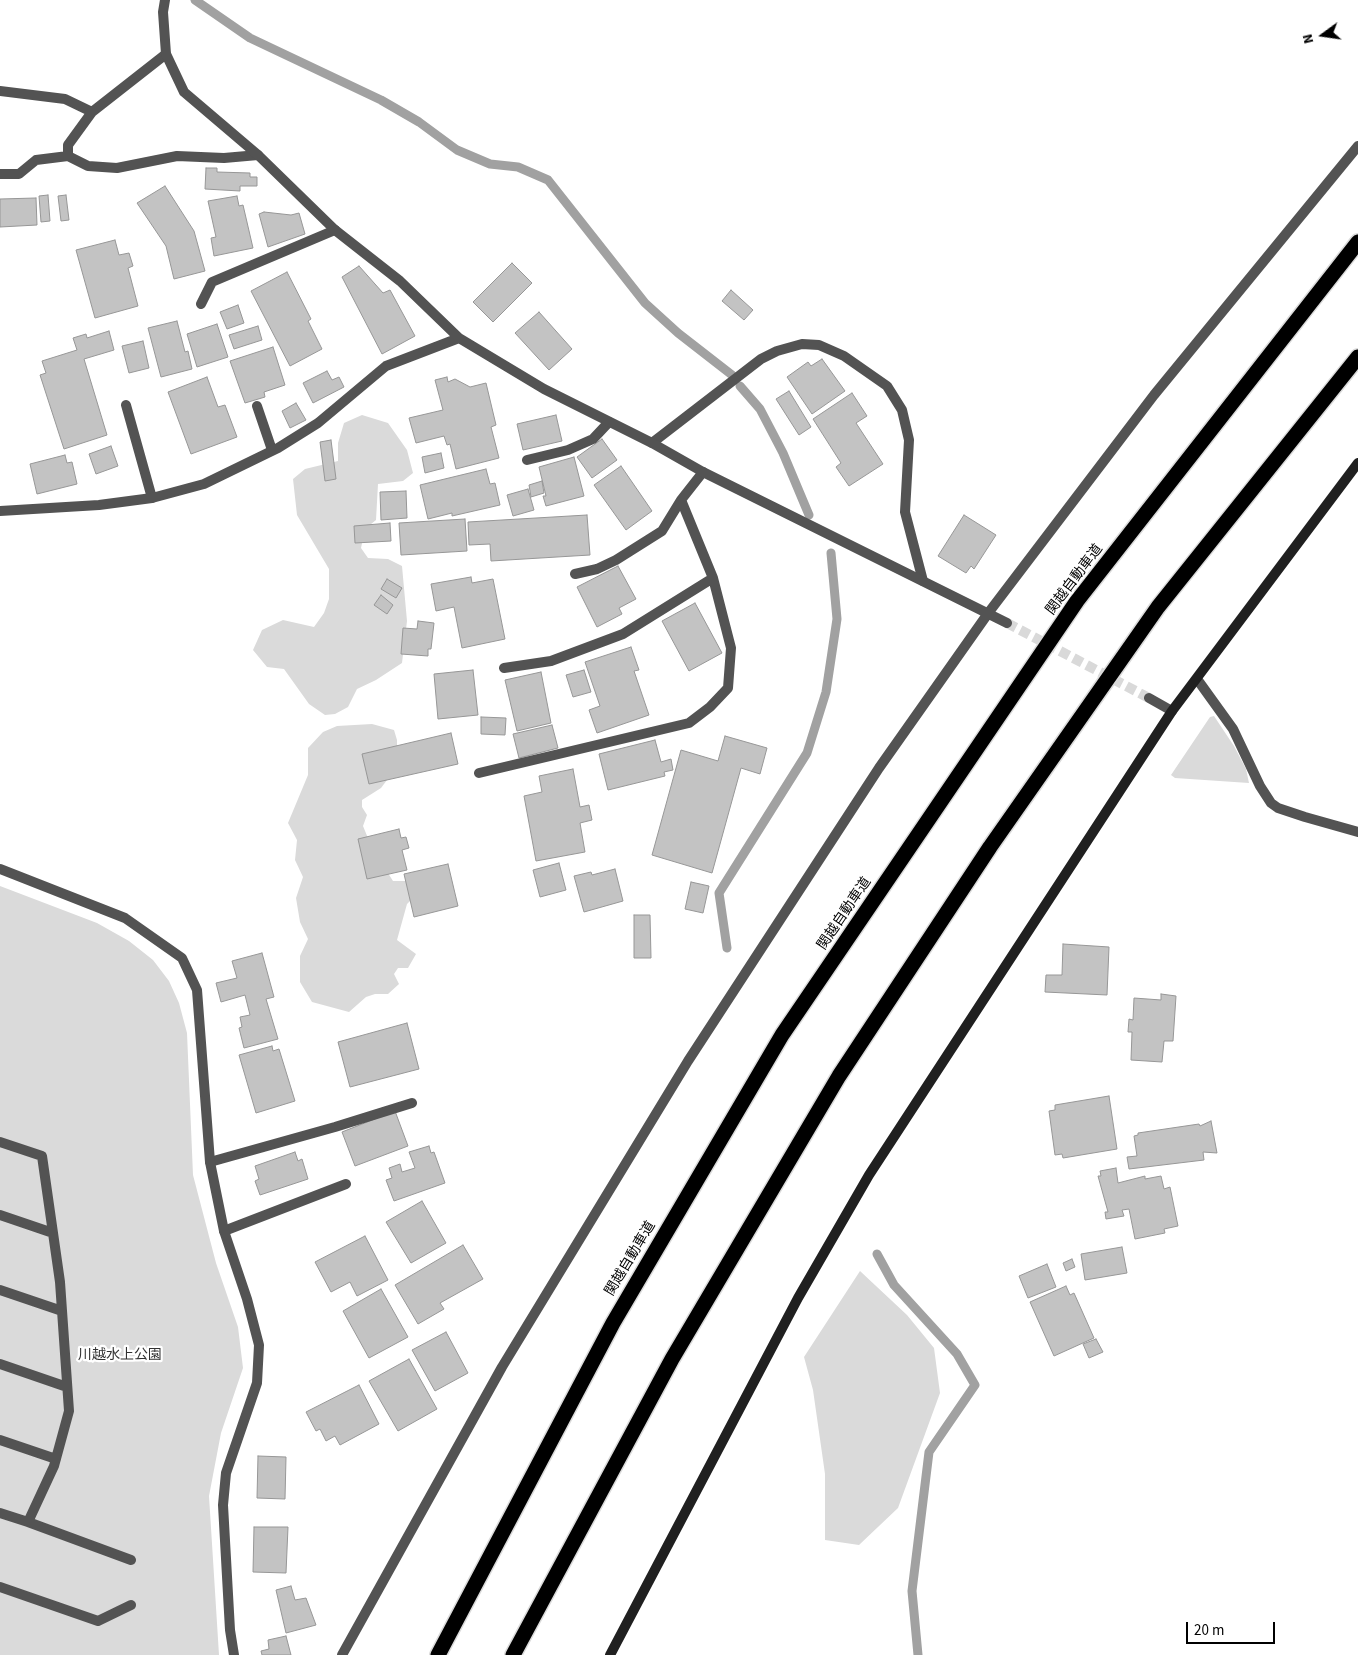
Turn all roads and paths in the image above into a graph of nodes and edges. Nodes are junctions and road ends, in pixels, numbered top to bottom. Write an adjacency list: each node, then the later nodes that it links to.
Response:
1 (165, 0): 2 (street)
2 (166, 54): 4 (street); 6 (street)
3 (0, 91): 4 (street)
4 (92, 112): 7 (street)
5 (1358, 146): 28 (street)
6 (258, 155): 7 (street); 9 (street)
7 (68, 156): 8 (street)
8 (0, 174)
9 (335, 230): 11 (street); 12 (street)
10 (1358, 242): 57 (highway, 関越自動車道)
11 (200, 304)
12 (459, 338): 16 (street); 18 (street)
13 (1358, 357): 58 (highway)
14 (126, 405): 22 (street)
15 (257, 406): 18 (street)
16 (609, 422): 17 (street); 19 (street)
17 (652, 443): 21 (street); 27 (street)
18 (272, 450): 22 (street)
19 (527, 460)
20 (1358, 463): 31 (street)
21 (703, 472): 23 (street); 27 (street)
22 (152, 498): 24 (street)
23 (681, 500): 25 (street); 26 (street)
24 (0, 511)
25 (575, 574)
26 (713, 578): 30 (street); 34 (street)
27 (923, 581): 28 (street)
28 (989, 612): 29 (street); 56 (street)
29 (1007, 623)
30 (504, 668)
31 (1197, 679): 33 (street); 35 (street)
32 (1149, 698): 33 (street)
33 (1172, 711): 59 (street)
34 (479, 773)
35 (1358, 832)
36 (0, 869): 39 (street)
37 (412, 1102): 39 (street)
38 (0, 1142): 43 (street)
39 (210, 1162): 42 (street)
40 (346, 1184): 42 (street)
41 (0, 1215): 43 (street)
42 (224, 1231): 55 (street)
43 (53, 1233): 45 (street)
44 (0, 1290): 45 (street)
45 (62, 1312): 47 (street)
46 (0, 1364): 47 (street)
47 (67, 1387): 49 (street)
48 (0, 1440): 49 (street)
49 (56, 1459): 51 (street)
50 (0, 1513): 51 (street)
51 (28, 1522): 52 (street)
52 (131, 1560)
53 (0, 1587): 54 (street)
54 (131, 1605)
55 (234, 1655)
56 (342, 1655)
57 (438, 1655)
58 (513, 1655)
59 (610, 1655)

